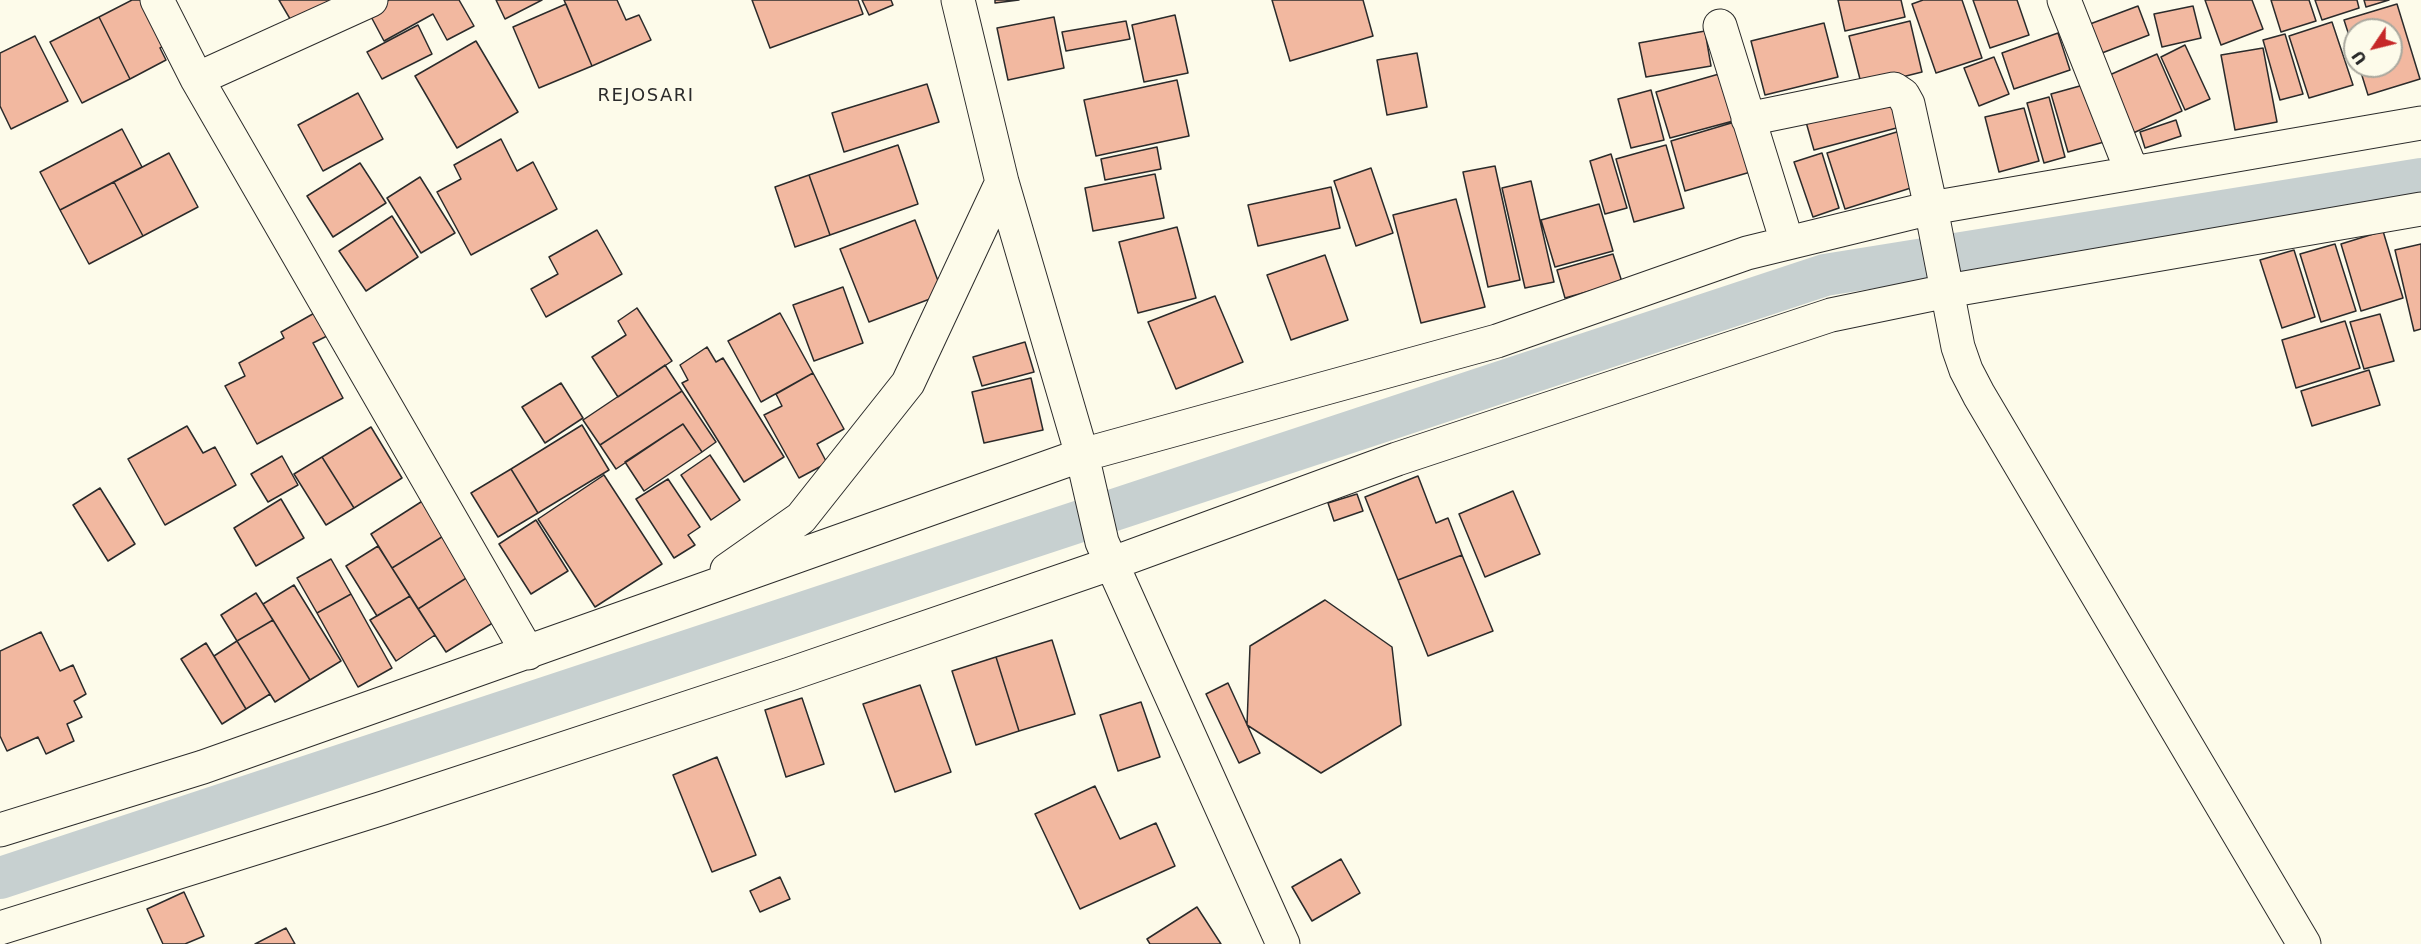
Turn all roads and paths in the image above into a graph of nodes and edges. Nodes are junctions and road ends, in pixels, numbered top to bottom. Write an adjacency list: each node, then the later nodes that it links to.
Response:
1 (157, 0): 6 (street)
2 (371, 0): 6 (street)
3 (958, 0): 10 (street)
4 (2064, 0): 9 (street)
5 (1720, 26): 7 (street)
6 (197, 79): 18 (street)
7 (1748, 120): 12 (street); 13 (street)
8 (2421, 123): 9 (street)
9 (2132, 172): 12 (street)
10 (1002, 182): 15 (street); 17 (street)
11 (2421, 209): 14 (street)
12 (1932, 220): 13 (street); 14 (street)
13 (1787, 242): 15 (street)
14 (1945, 284): 16 (street); 22 (street)
15 (1084, 468): 16 (street); 17 (street)
16 (1107, 553): 20 (street); 21 (street)
17 (693, 594): 18 (street)
18 (528, 653): 19 (street)
19 (0, 830)
20 (0, 928)
21 (1283, 944)
22 (2304, 944)

